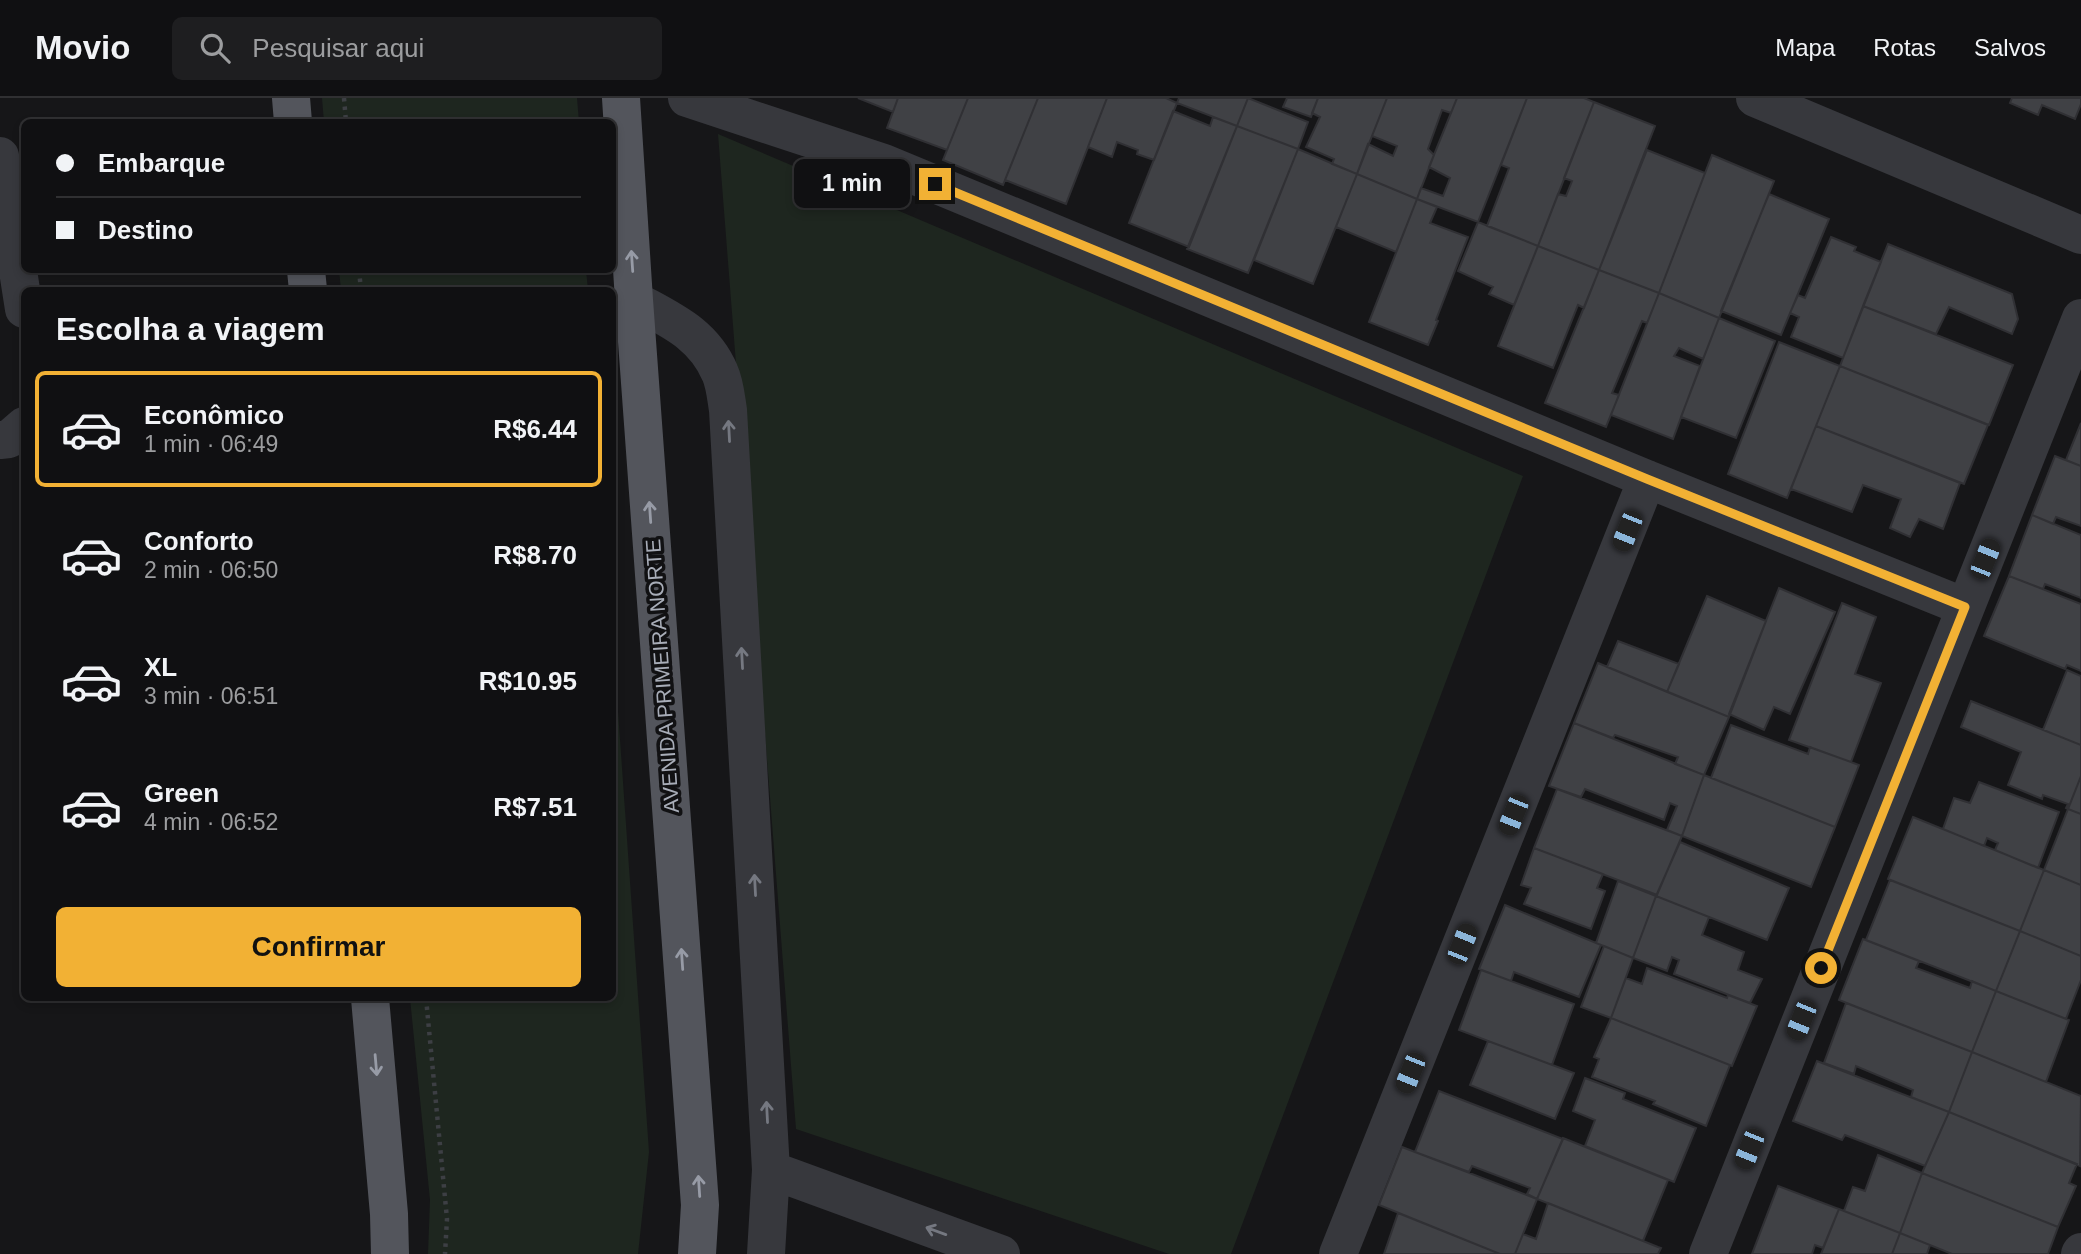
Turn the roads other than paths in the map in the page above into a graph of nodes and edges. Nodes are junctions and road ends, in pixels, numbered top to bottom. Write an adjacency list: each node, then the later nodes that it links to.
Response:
1 (291, 98): 5 (main road)
2 (621, 98): 9 (main road, AVENIDA PRIMEIRA NORTE, one-way to 2)
3 (687, 98): 13 (street)
4 (1755, 98): 7 (street)
5 (293, 119)
6 (0, 156): 8 (street)
7 (2081, 235)
8 (21, 290)
9 (634, 300): 16 (street, one-way to 9); 18 (main road, AVENIDA PRIMEIRA NORTE, one-way to 9)
10 (2081, 318): 14 (street)
11 (21, 429): 12 (street)
12 (0, 440)
13 (1647, 479): 14 (street); 21 (street)
14 (1965, 607): 22 (street)
15 (370, 1001): 17 (main road, one-way to 17)
16 (771, 1170): 19 (street); 20 (street, one-way to 16)
17 (390, 1254)
18 (697, 1254)
19 (766, 1254)
20 (1000, 1254)
21 (1338, 1254)
22 (1708, 1254)

